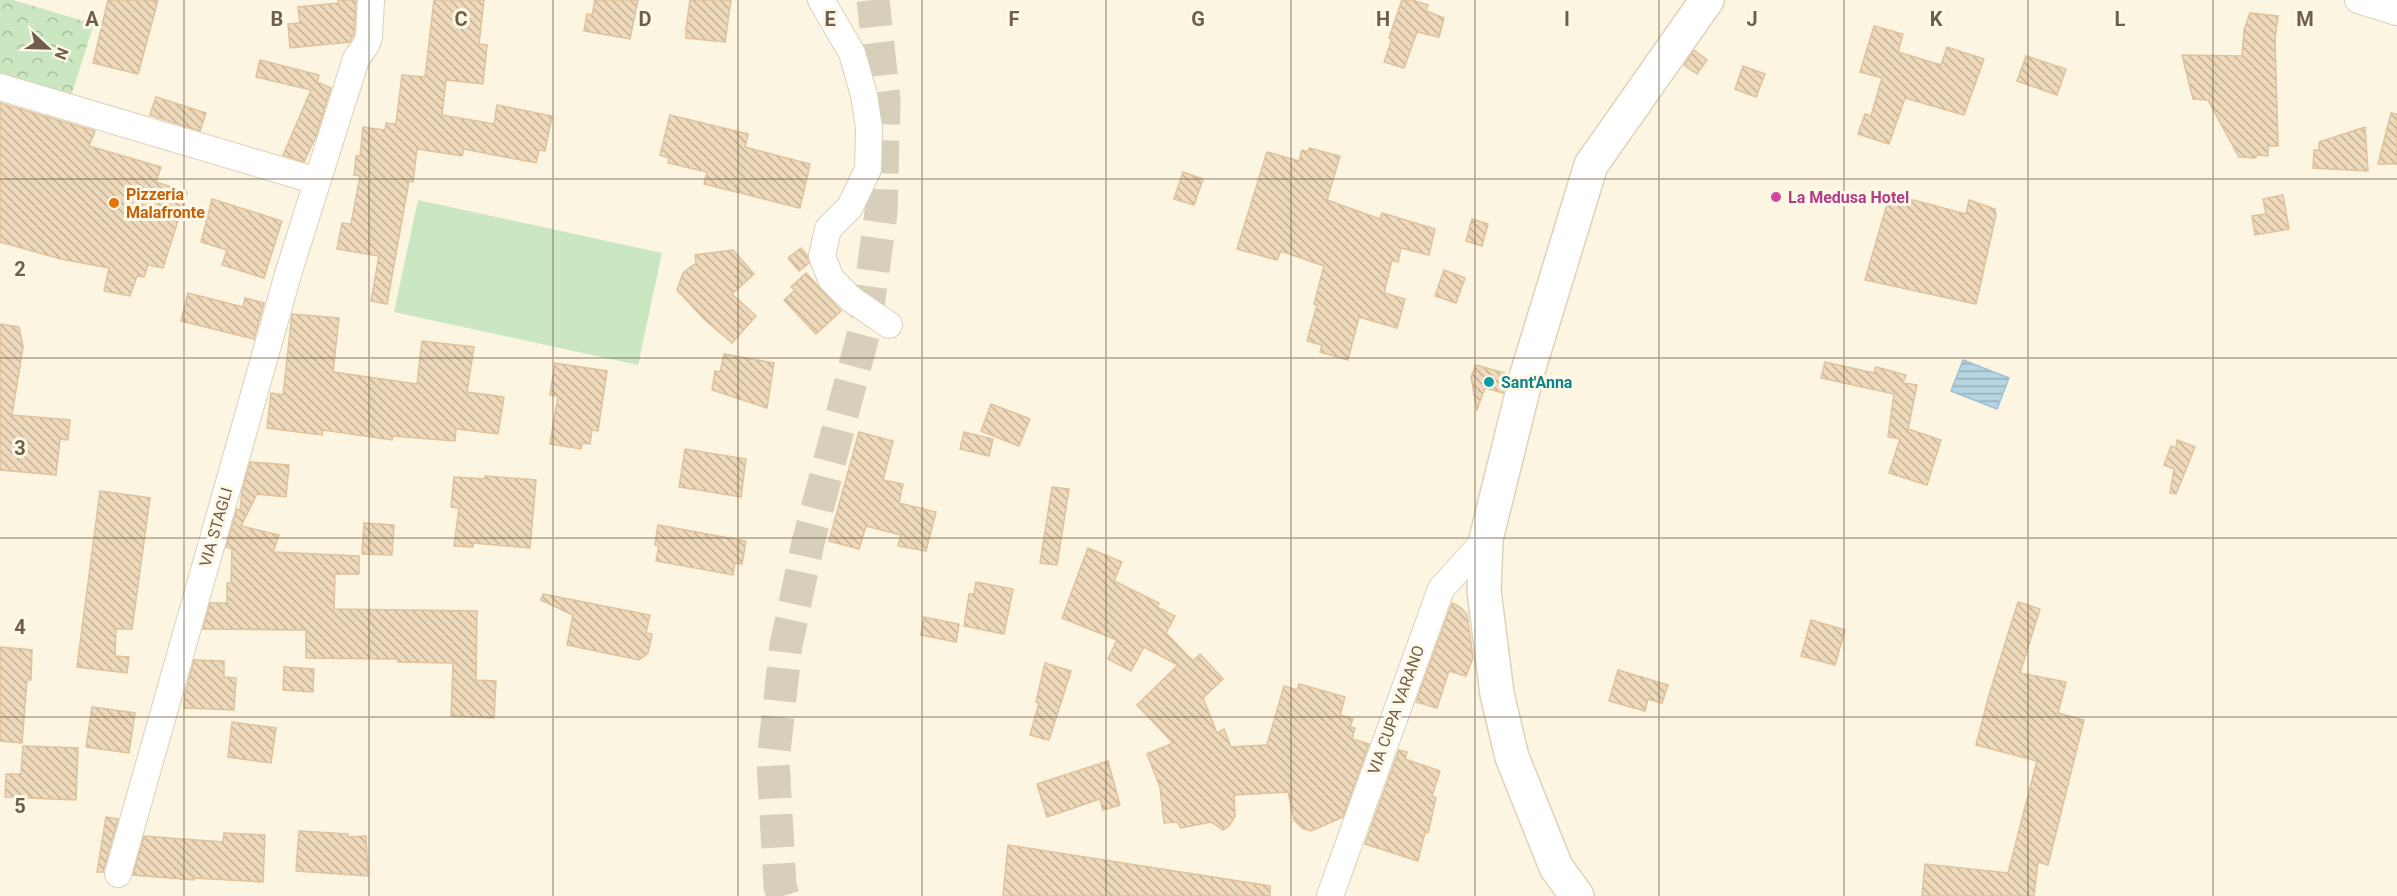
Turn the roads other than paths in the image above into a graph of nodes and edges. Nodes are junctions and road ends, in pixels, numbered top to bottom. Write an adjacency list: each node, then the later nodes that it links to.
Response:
1 (371, 0): 7 (street, VIA STAGLI)
2 (821, 0): 8 (street)
3 (1707, 0): 9 (street)
4 (2358, 0): 5 (street)
5 (2397, 12)
6 (0, 87): 7 (street)
7 (317, 181): 10 (street, VIA STAGLI)
8 (889, 325)
9 (1486, 538): 11 (street, VIA CUPA VARANO); 12 (street)
10 (118, 874)
11 (1330, 896)
12 (1577, 896)

